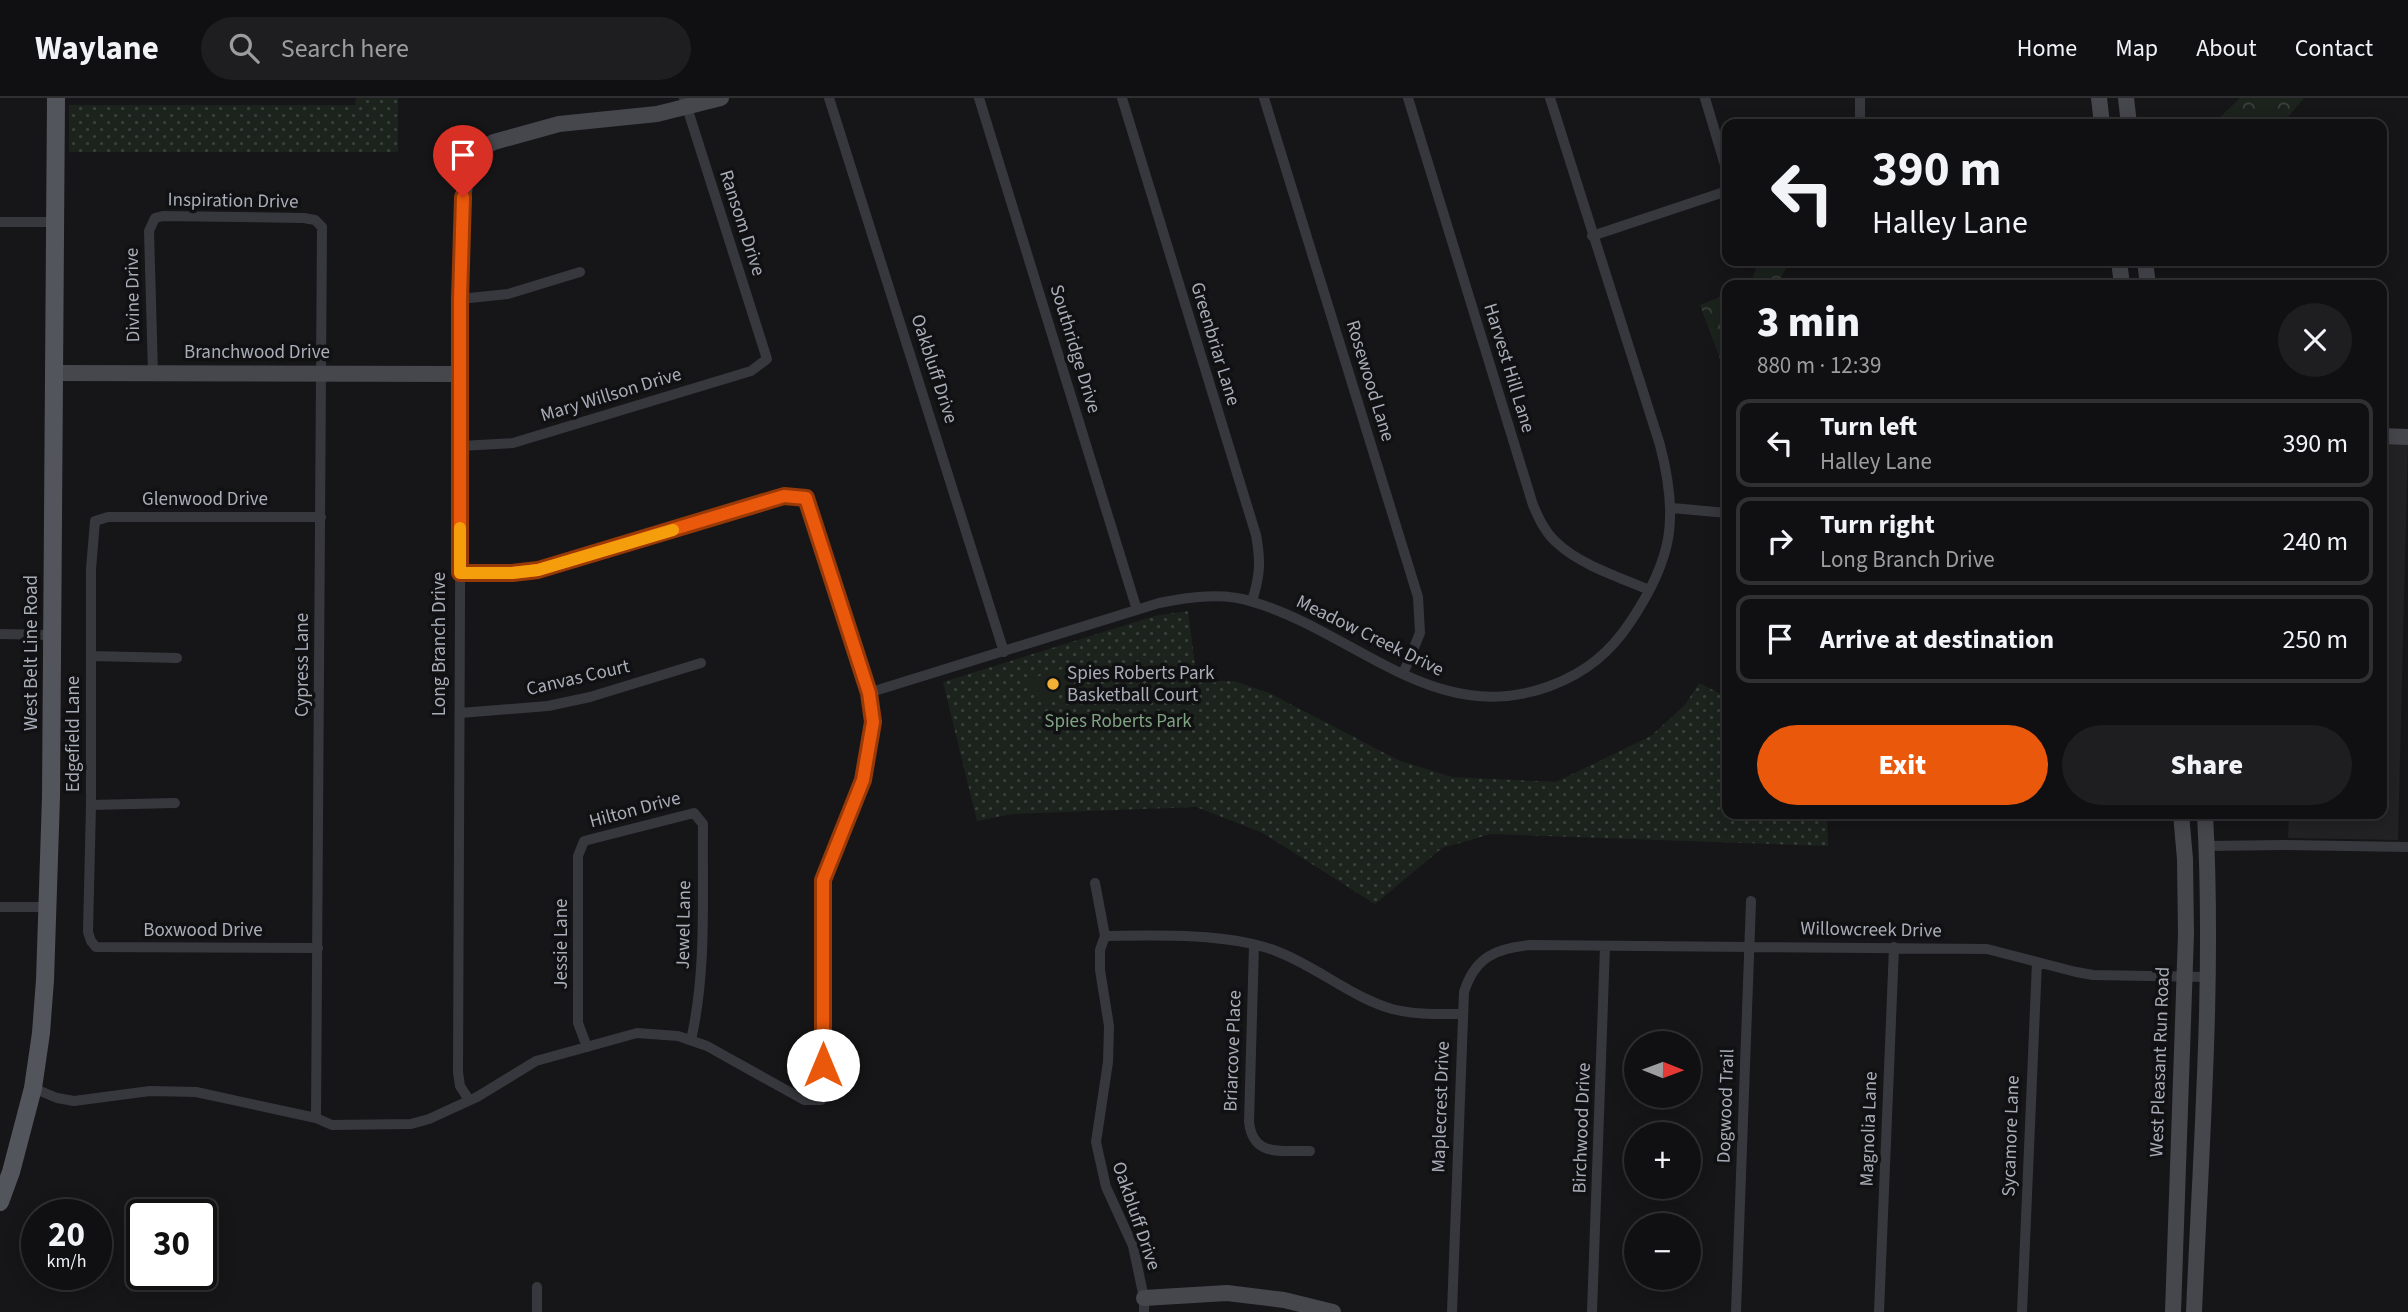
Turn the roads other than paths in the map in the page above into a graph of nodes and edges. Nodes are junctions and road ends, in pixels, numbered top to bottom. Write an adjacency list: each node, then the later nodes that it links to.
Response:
1 (56, 98): 22 (main road, West Belt Line Road)
2 (721, 98): 13 (main road)
3 (829, 98): 44 (street, Oakbluff Drive)
4 (979, 98): 41 (street, Southridge Drive)
5 (1122, 98): 40 (street, Greenbriar Lane)
6 (1265, 98): 48 (street, Rosewood Lane)
7 (1408, 98): 39 (street, Harvest Hill Lane)
8 (1550, 98): 23 (street, Meadow Creek Drive)
9 (1705, 98): 17 (street)
10 (1860, 98): 14 (street)
11 (2099, 98): 15 (main road)
12 (2126, 98): 16 (main road)
13 (685, 102): 25 (main road, Long Branch Drive); 26 (street, Ransom Drive)
14 (1860, 119)
15 (2101, 119)
16 (2128, 119)
17 (1722, 155)
18 (1722, 193): 23 (street)
19 (155, 218): 20 (street, Inspiration Drive); 28 (street, Divine Drive)
20 (310, 220): 29 (street, Cypress Lane)
21 (0, 222): 22 (street)
22 (54, 222): 27 (main road, West Belt Line Road)
23 (1592, 236): 34 (street, Meadow Creek Drive)
24 (580, 272): 25 (street)
25 (460, 299): 30 (main road, Long Branch Drive)
26 (767, 359): 33 (street, Mary Willson Drive)
27 (54, 373): 28 (main road, Branchwood Drive); 43 (main road, West Belt Line Road)
28 (152, 373): 29 (main road, Branchwood Drive)
29 (322, 374): 30 (main road, Branchwood Drive); 36 (street, Cypress Lane)
30 (461, 374): 33 (street, Long Branch Drive)
31 (2387, 436): 32 (main road)
32 (2408, 437)
33 (461, 446): 38 (street, Long Branch Drive)
34 (1672, 508): 35 (street); 39 (street, Meadow Creek Drive)
35 (1722, 513)
36 (321, 517): 37 (street, Glenwood Drive); 71 (street, Cypress Lane)
37 (94, 526): 45 (street, Edgefield Lane)
38 (460, 573): 49 (street); 50 (street, Long Branch Drive)
39 (1649, 590): 48 (street, Meadow Creek Drive)
40 (1252, 601): 41 (street, Meadow Creek Drive); 48 (street, Meadow Creek Drive)
41 (1138, 610): 44 (street, Meadow Creek Drive)
42 (0, 634): 43 (street)
43 (52, 635): 63 (main road, West Belt Line Road)
44 (1004, 652): 49 (street, Meadow Creek Drive)
45 (91, 656): 46 (street); 52 (street, Edgefield Lane)
46 (177, 658)
47 (701, 663): 50 (street, Canvas Court)
48 (1403, 674)
49 (869, 693): 76 (street)
50 (460, 713): 79 (street, Long Branch Drive)
51 (175, 803): 52 (street)
52 (91, 805): 65 (street, Edgefield Lane)
53 (694, 813): 56 (street, Hilton Drive); 76 (street, Jewel Lane)
54 (2182, 819): 59 (main road, West Pleasant Run Road)
55 (2205, 819): 57 (main road)
56 (584, 841): 77 (street, Jessie Lane)
57 (2207, 846): 58 (street); 59 (main road); 74 (main road)
58 (2408, 847)
59 (2185, 849): 73 (main road, West Pleasant Run Road)
60 (1095, 883): 64 (street, Oakbluff Drive)
61 (1751, 901): 69 (street, Dogwood Trail)
62 (0, 907): 63 (street)
63 (47, 907): 78 (main road, West Belt Line Road)
64 (1105, 936): 66 (street); 84 (street, Oakbluff Drive)
65 (91, 942): 71 (street, Boxwood Drive)
66 (1254, 945): 75 (street); 81 (street, Briarcove Place)
67 (1531, 945): 68 (street, Willowcreek Drive); 75 (street, Maplecrest Drive)
68 (1605, 946): 69 (street, Willowcreek Drive); 88 (street, Birchwood Drive)
69 (1750, 946): 70 (street, Willowcreek Drive); 89 (street, Dogwood Trail)
70 (1894, 947): 72 (street, Willowcreek Drive); 90 (street, Magnolia Lane)
71 (318, 948): 80 (street, Cypress Lane)
72 (2037, 962): 73 (street, Willowcreek Drive); 91 (street, Sycamore Lane)
73 (2184, 976): 74 (street, Willowcreek Drive); 92 (main road, West Pleasant Run Road)
74 (2207, 977): 93 (main road)
75 (1462, 1014): 87 (street, Maplecrest Drive)
76 (691, 1040): 77 (street)
77 (587, 1046): 79 (street)
78 (33, 1088): 80 (street); 82 (main road, West Belt Line Road)
79 (469, 1100): 80 (street)
80 (316, 1118)
81 (1310, 1151)
82 (0, 1202)
83 (537, 1287): 85 (street)
84 (1144, 1305): 86 (main road)
85 (537, 1312)
86 (1333, 1312)
87 (1452, 1312)
88 (1592, 1312)
89 (1736, 1312)
90 (1879, 1312)
91 (2022, 1312)
92 (2173, 1312)
93 (2194, 1312)

